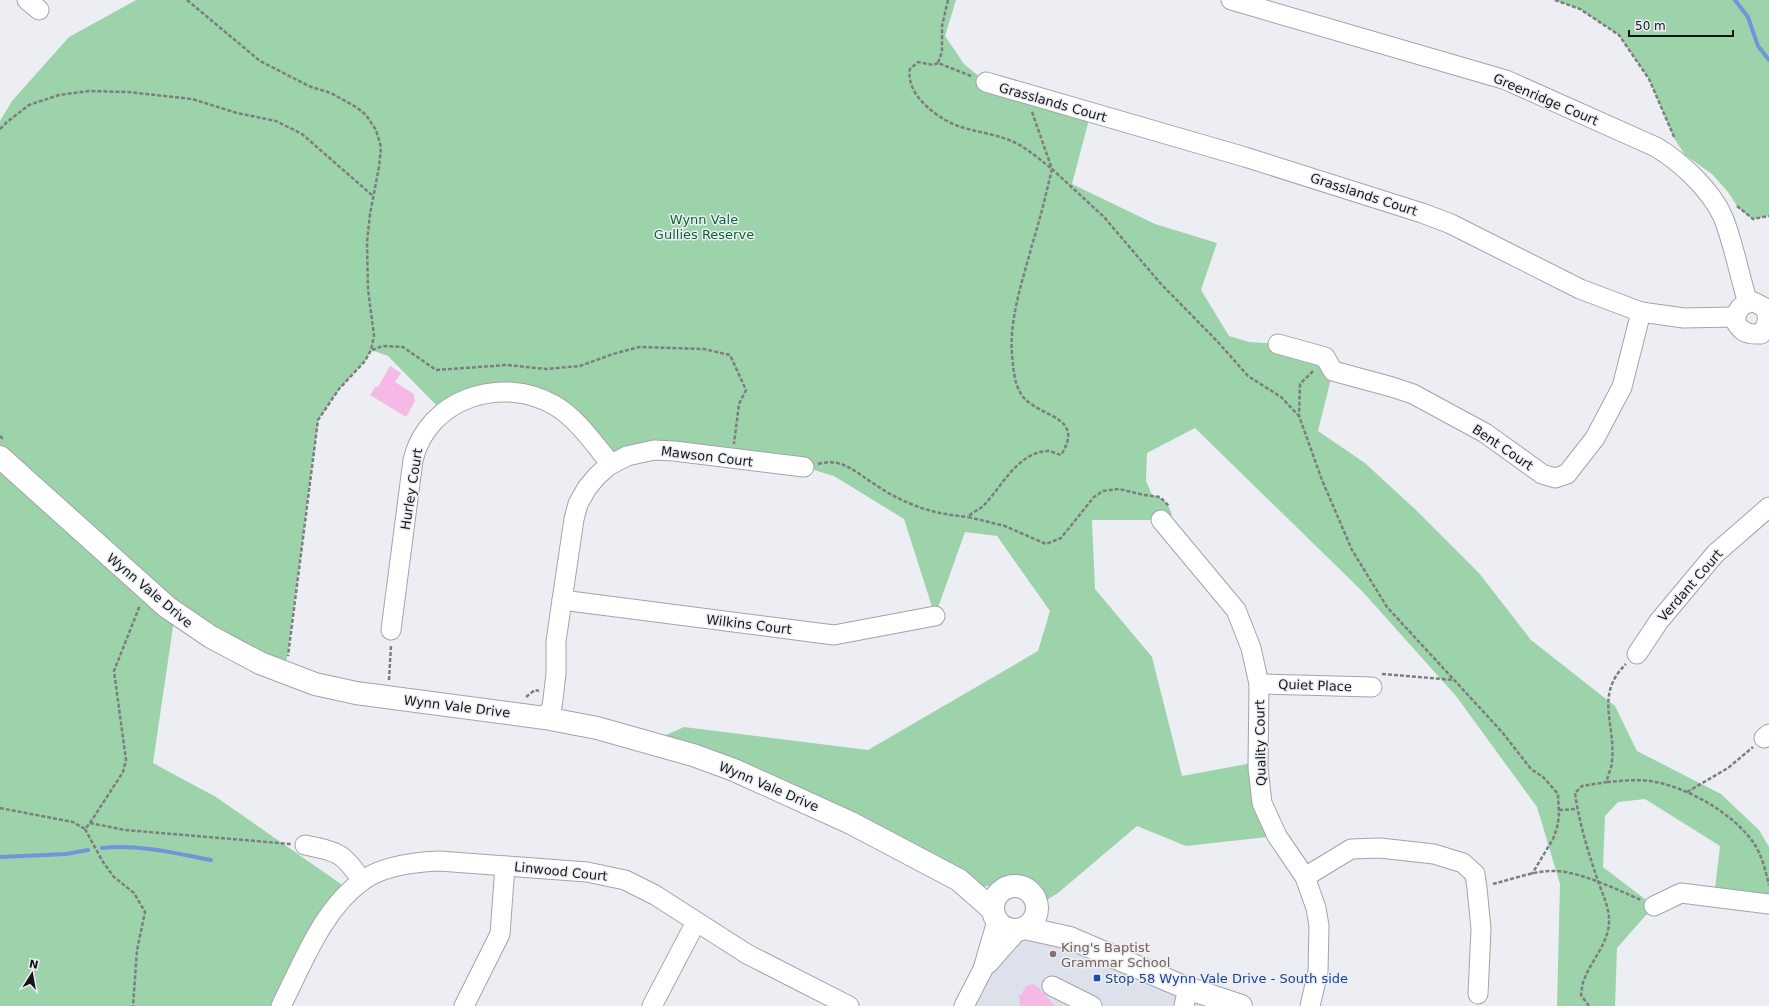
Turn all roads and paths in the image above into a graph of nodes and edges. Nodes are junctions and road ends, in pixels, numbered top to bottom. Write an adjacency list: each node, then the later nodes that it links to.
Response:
1 (187, 0): 11 (path)
2 (948, 0): 5 (path)
3 (1230, 0): 14 (street, Greenridge Court)
4 (1555, 0): 9 (path)
5 (938, 63): 6 (path); 10 (path)
6 (986, 82): 7 (street, Grasslands Court)
7 (1026, 94): 10 (path); 15 (street, Grasslands Court)
8 (0, 129): 11 (path)
9 (1678, 143)
10 (1052, 169): 21 (path); 28 (path)
11 (373, 196): 19 (path)
12 (1736, 203): 13 (path)
13 (1769, 216)
14 (1748, 302): 16 (street); 17 (street)
15 (1641, 312): 16 (street, Grasslands Court); 20 (street, Bent Court)
16 (1733, 317): 17 (street)
17 (1765, 341)
18 (1278, 344): 20 (street)
19 (371, 350): 24 (path); 37 (path)
20 (1325, 357): 21 (path)
21 (1299, 416): 39 (path)
22 (0, 436): 23 (path)
23 (3, 449): 30 (main road, Wynn Vale Drive)
24 (732, 458): 25 (street, Mawson Court); 26 (street, Mawson Court)
25 (611, 464): 31 (street, Mawson Court); 33 (street, Hurley Court)
26 (804, 467): 28 (path)
27 (1769, 507): 35 (street, Verdant Court)
28 (968, 516): 29 (path)
29 (1161, 520): 43 (street, Quality Court)
30 (147, 590): 47 (main road, Wynn Vale Drive); 54 (path)
31 (562, 600): 32 (street, Wilkins Court); 34 (street, Mawson Court)
32 (935, 616)
33 (391, 630): 41 (path)
34 (556, 641): 45 (street, Mawson Court); 47 (street, Mawson Court)
35 (1637, 654): 49 (path)
36 (282, 656): 37 (path)
37 (287, 658): 38 (path)
38 (293, 660)
39 (1454, 680): 44 (path); 53 (path)
40 (381, 681): 41 (path)
41 (389, 682): 42 (path)
42 (396, 683)
43 (1259, 684): 44 (street, Quiet Place); 59 (street, Quality Court)
44 (1372, 687)
45 (543, 692): 46 (path); 47 (street, Mawson Court)
46 (524, 698)
47 (546, 718): 60 (main road, Wynn Vale Drive)
48 (1767, 736): 50 (path)
49 (1607, 782): 50 (path); 52 (path)
50 (1687, 792): 63 (path)
51 (0, 808): 55 (path)
52 (1577, 809): 53 (path); 62 (path)
53 (1559, 810): 58 (path)
54 (90, 823): 55 (path); 56 (path)
55 (85, 829): 78 (path)
56 (305, 845): 61 (street)
57 (505, 866): 61 (street, Linwood Court); 70 (street, Linwood Court); 80 (street)
58 (1532, 874): 62 (path); 65 (path)
59 (1305, 877): 65 (street); 85 (street, Quality Court)
60 (959, 880): 64 (main road, Wynn Vale Drive); 69 (main road, Wynn Vale Drive)
61 (362, 881): 79 (street, Linwood Court)
62 (1598, 883): 68 (path); 86 (path)
63 (1769, 885)
64 (1007, 888): 67 (main road); 69 (main road)
65 (1477, 888): 75 (street)
66 (1769, 904): 68 (street)
67 (1037, 906): 71 (main road); 72 (main road)
68 (1654, 906)
69 (995, 915): 71 (main road); 73 (street)
70 (696, 922): 77 (street, Linwood Court); 81 (street)
71 (1022, 929): 72 (main road); 73 (street)
72 (1070, 938): 76 (main road)
73 (983, 969): 82 (street)
74 (1052, 986): 83 (street)
75 (1478, 994)
76 (1186, 997): 84 (main road)
77 (839, 1004)
78 (133, 1006)
79 (281, 1006)
80 (464, 1006)
81 (652, 1006)
82 (964, 1006)
83 (1092, 1006)
84 (1241, 1006)
85 (1310, 1006)
86 (1589, 1006)

